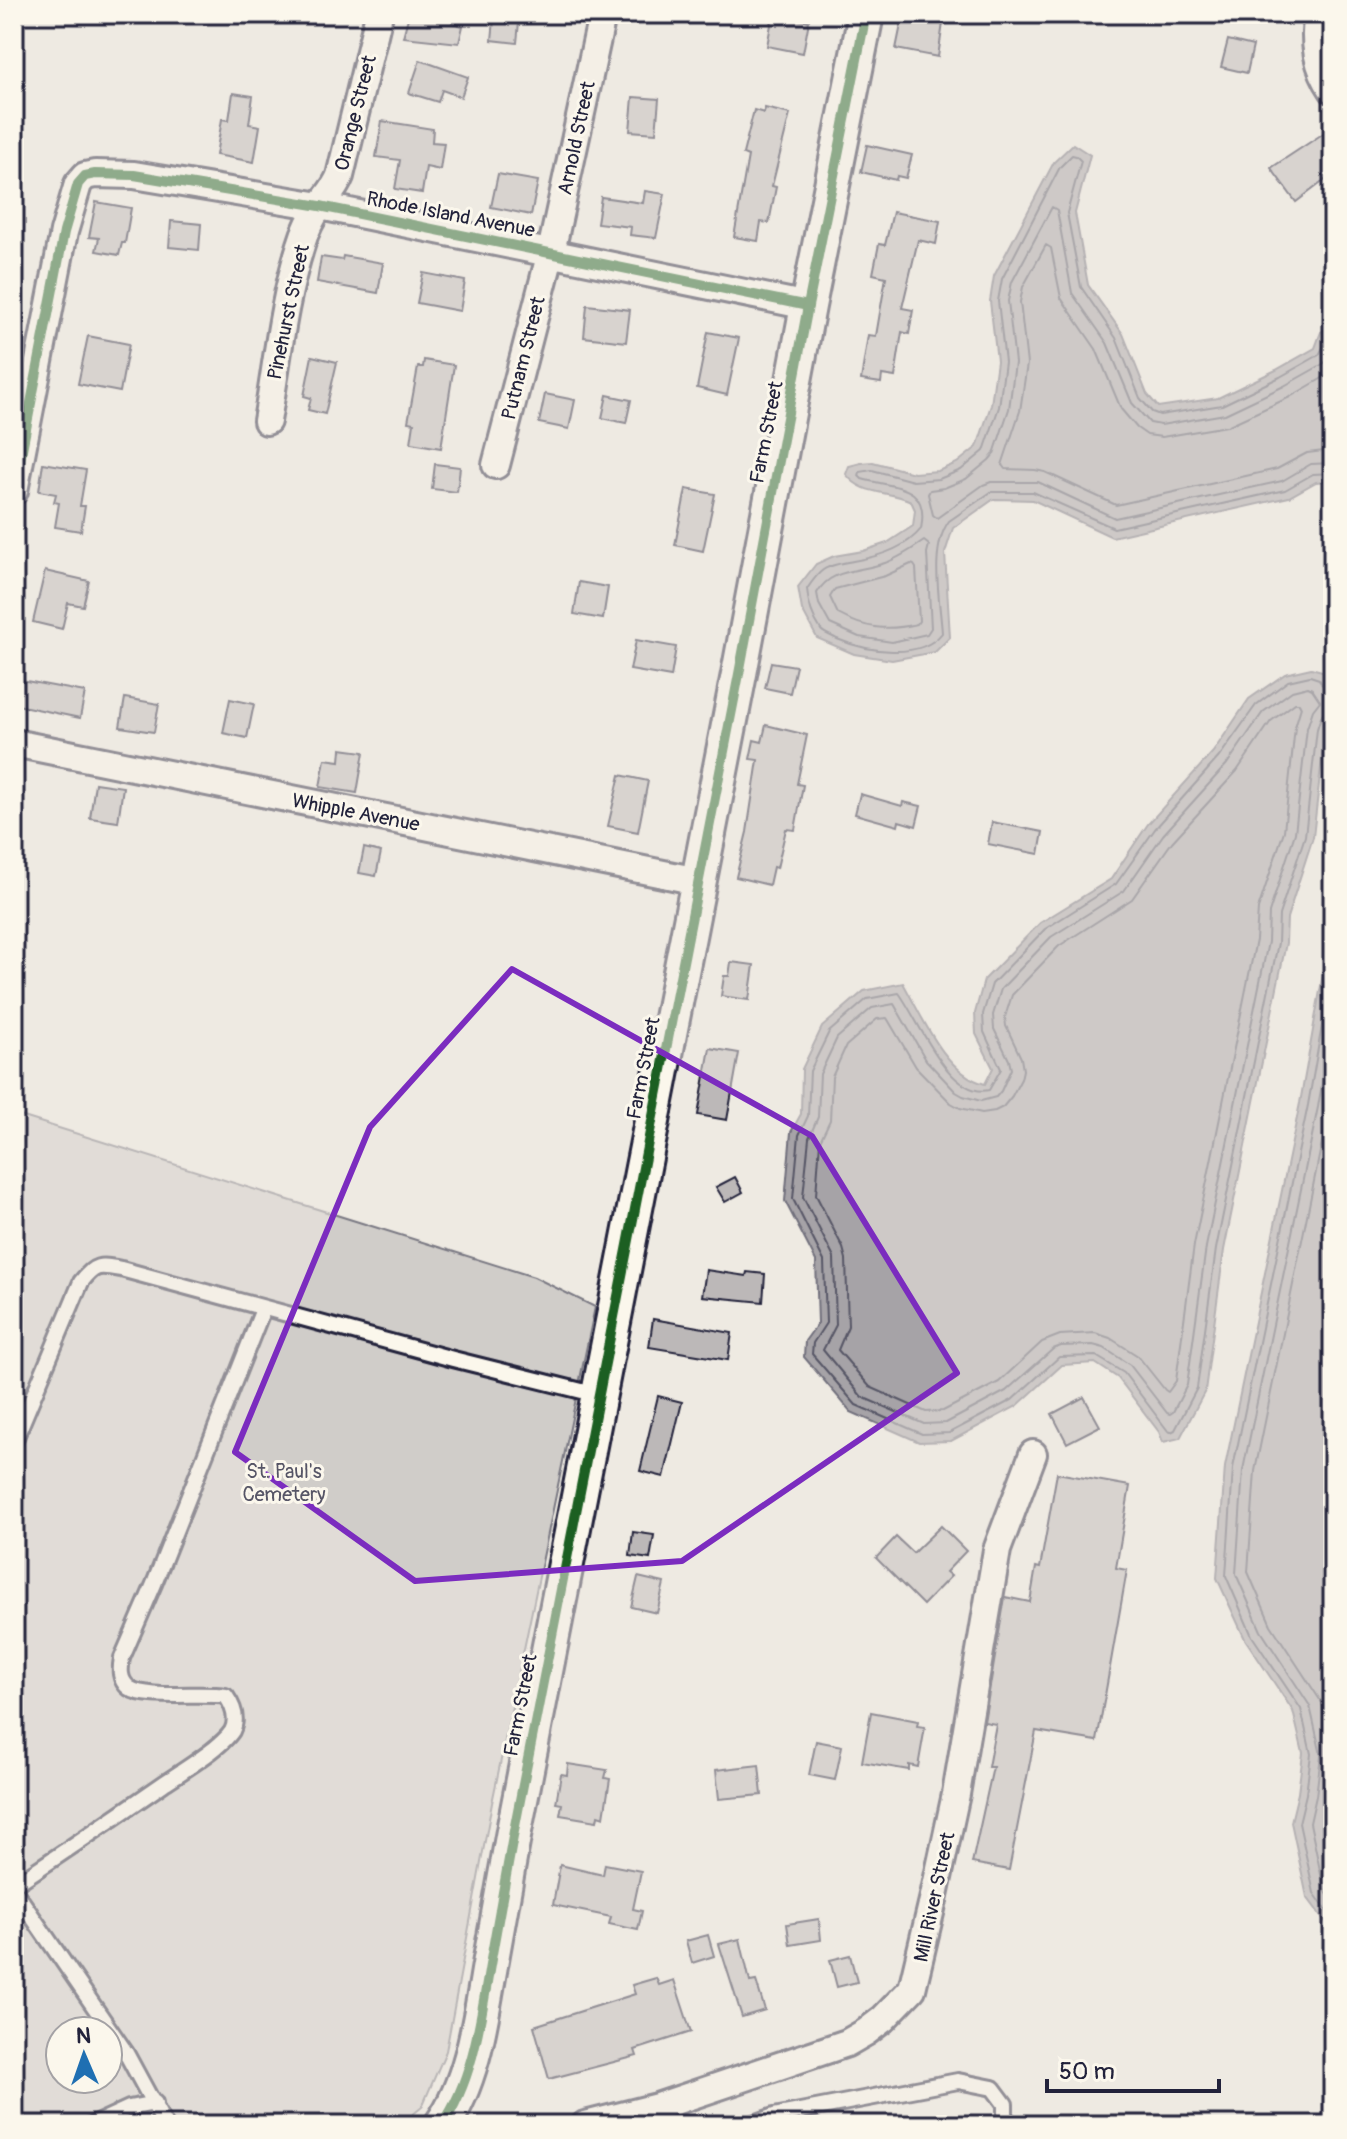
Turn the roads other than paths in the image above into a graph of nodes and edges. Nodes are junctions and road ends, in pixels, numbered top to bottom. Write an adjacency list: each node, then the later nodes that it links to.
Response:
1 (379, 14): 6 (street, Orange Street)
2 (866, 14): 8 (street, Farm Street)
3 (1318, 14): 5 (street)
4 (600, 25): 7 (street, Arnold Street)
5 (1333, 90)
6 (320, 206): 7 (street, Rhode Island Avenue); 9 (street, Pinehurst Street); 11 (street, Rhode Island Avenue)
7 (551, 252): 8 (street, Rhode Island Avenue); 10 (street, Putnam Street)
8 (808, 306): 13 (street, Farm Street)
9 (267, 421)
10 (496, 465)
11 (14, 491)
12 (14, 743): 13 (street, Whipple Avenue)
13 (698, 881): 15 (street, Farm Street)
14 (263, 1309): 15 (lane); 16 (lane); 18 (lane)
15 (598, 1395): 22 (street, Farm Street)
16 (14, 1442)
17 (1033, 1454): 23 (street, Mill River Street)
18 (14, 1888): 19 (lane)
19 (155, 2103): 20 (lane); 21 (lane)
20 (92, 2125)
21 (165, 2125)
22 (442, 2125)
23 (585, 2125)
24 (749, 2125): 25 (lane)
25 (1005, 2125)

